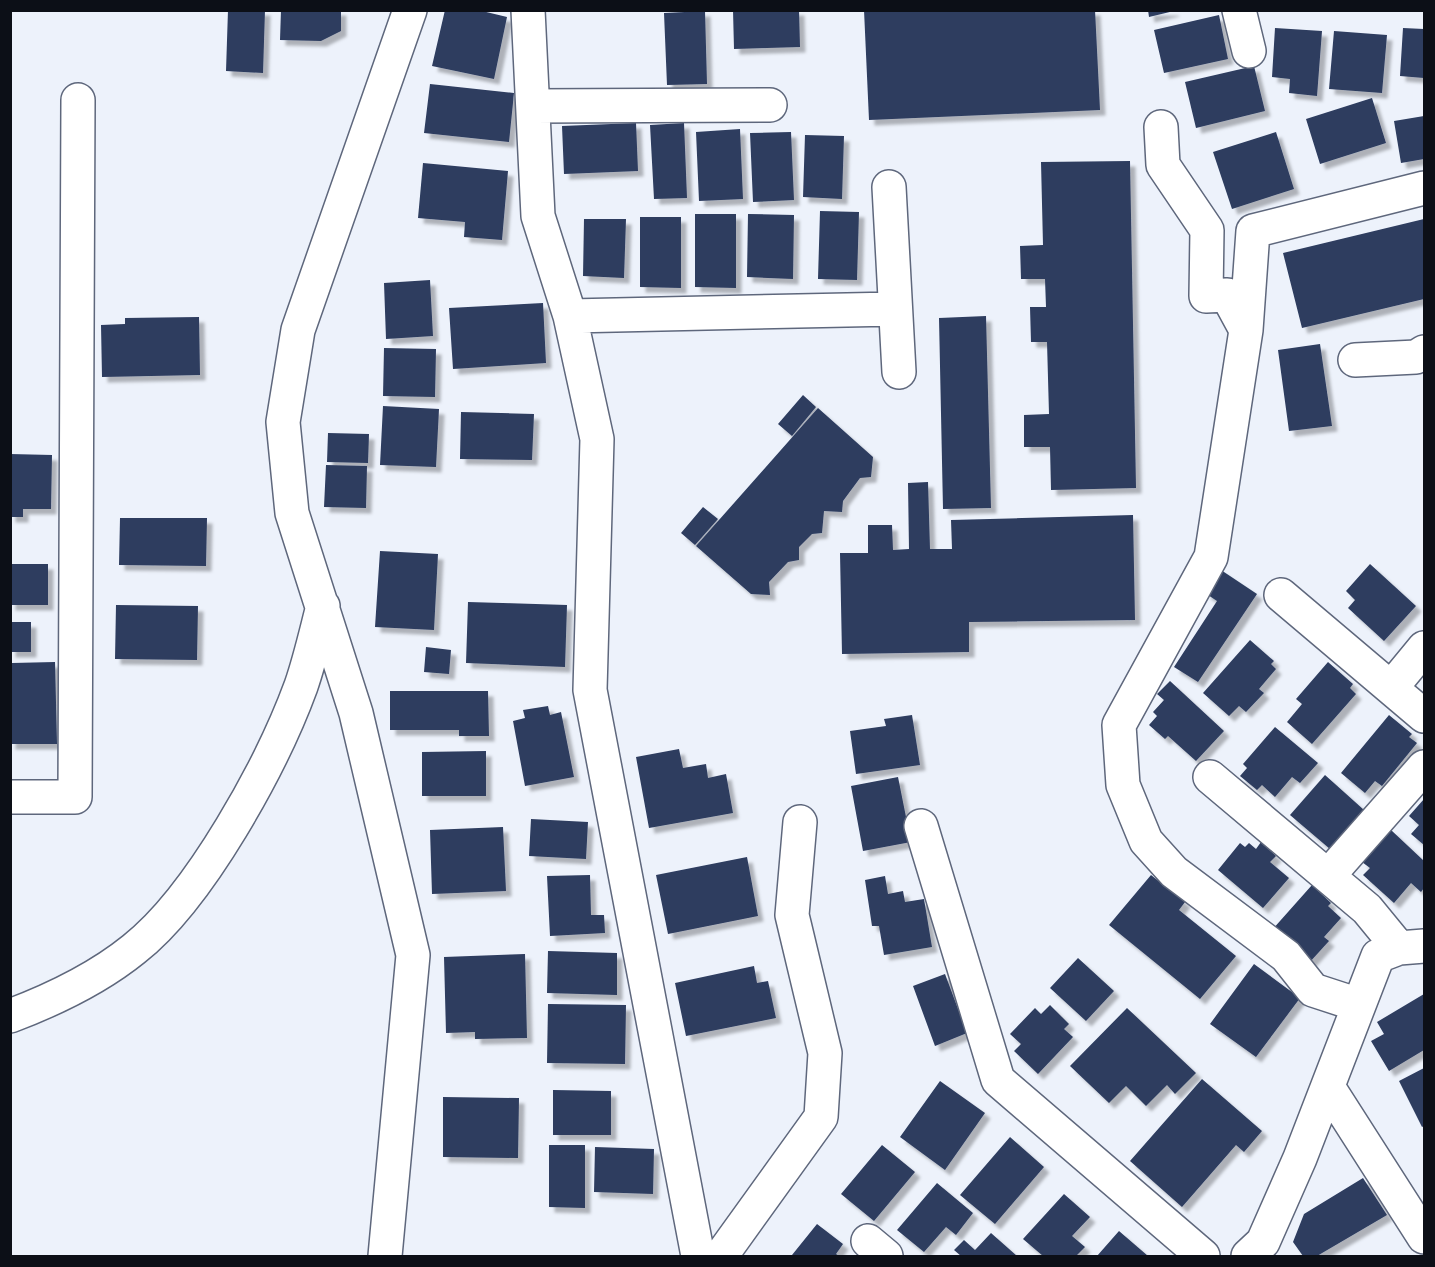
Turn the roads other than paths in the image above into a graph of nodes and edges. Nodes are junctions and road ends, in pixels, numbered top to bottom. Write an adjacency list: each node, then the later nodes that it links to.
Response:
1 (410, 10): 18 (street)
2 (528, 10): 7 (street)
3 (1239, 10): 4 (street)
4 (1249, 51)
5 (78, 100): 24 (street)
6 (770, 105): 7 (street)
7 (533, 106): 12 (street)
8 (1161, 127): 13 (street)
9 (889, 187): 11 (street)
10 (1425, 188): 13 (street)
11 (895, 309): 12 (street); 16 (street)
12 (570, 316): 34 (street)
13 (1246, 330): 29 (street)
14 (1425, 352): 15 (street)
15 (1355, 360)
16 (899, 372)
17 (1281, 595): 20 (street)
18 (323, 606): 30 (street); 33 (street)
19 (1425, 648): 20 (street)
20 (1391, 688): 21 (street)
21 (1425, 716)
22 (1425, 767): 27 (street)
23 (1210, 777): 27 (street)
24 (10, 797)
25 (800, 822): 35 (street)
26 (921, 826): 36 (street)
27 (1328, 876): 28 (street)
28 (1412, 947): 29 (street)
29 (1359, 1005): 31 (street)
30 (10, 1016)
31 (1328, 1087): 32 (street); 37 (street)
32 (1425, 1237)
33 (385, 1257)
34 (698, 1257)
35 (720, 1257)
36 (1203, 1257)
37 (1248, 1257)

